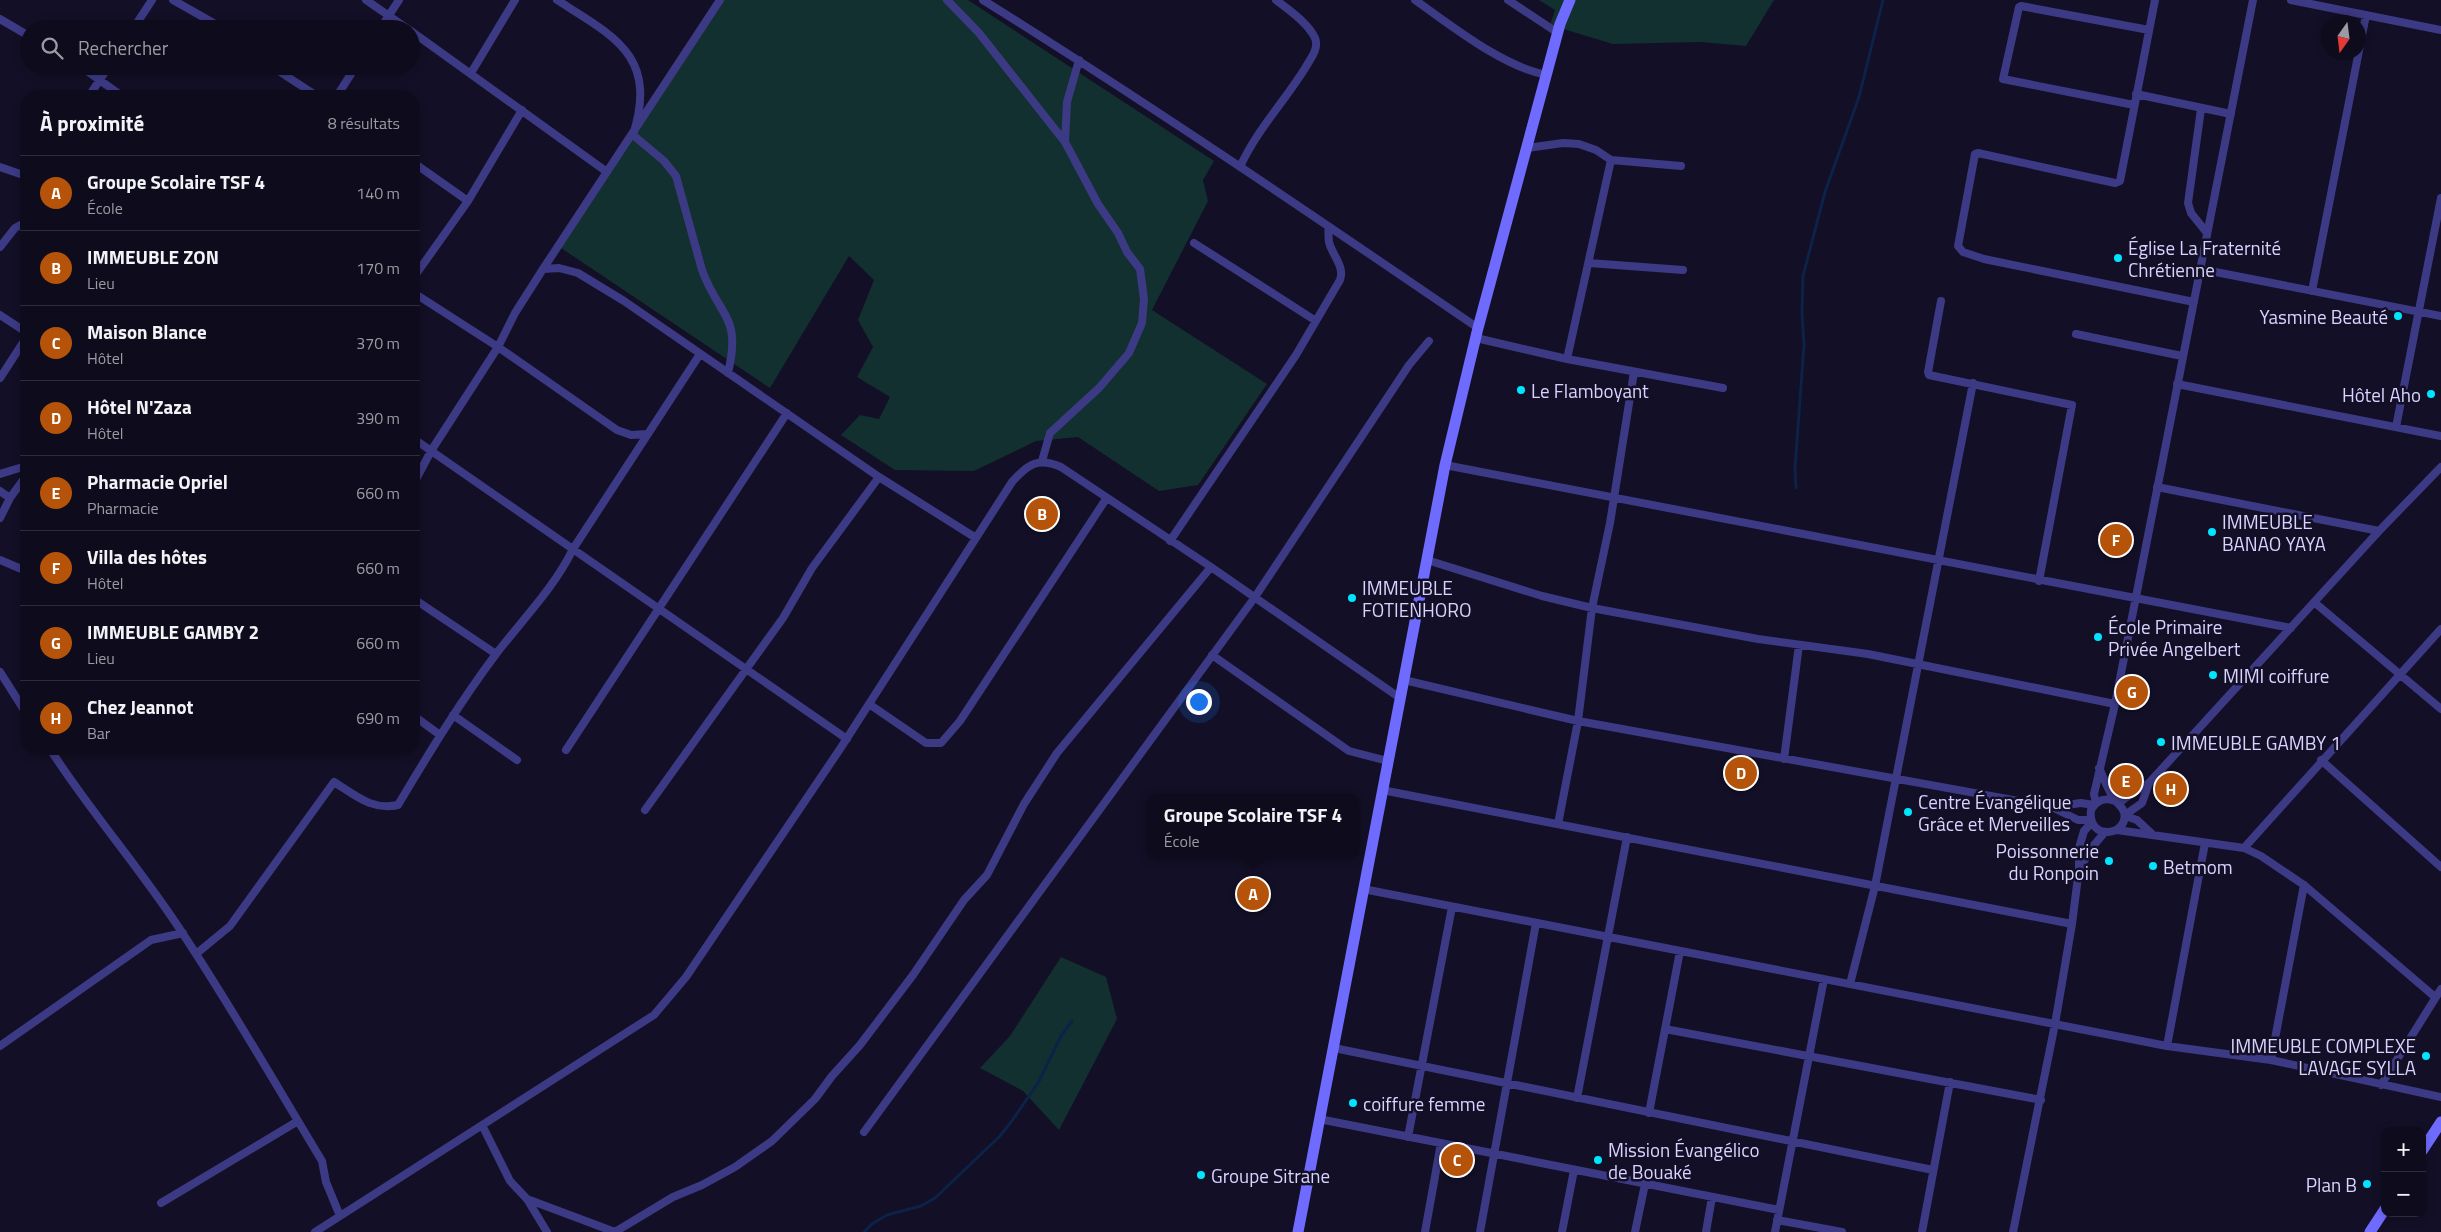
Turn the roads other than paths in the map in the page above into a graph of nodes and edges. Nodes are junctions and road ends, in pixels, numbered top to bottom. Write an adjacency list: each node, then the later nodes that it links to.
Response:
1 (152, 0): 20 (street)
2 (173, 0): 21 (street)
3 (366, 0): 17 (street)
4 (399, 0): 17 (street)
5 (515, 0): 31 (street)
6 (557, 0): 47 (street)
7 (720, 0): 47 (street)
8 (947, 0): 48 (street)
9 (1276, 0): 54 (street)
10 (1415, 0): 36 (street)
11 (1508, 0): 27 (street)
12 (1570, 0): 27 (street)
13 (2155, 0): 24 (street)
14 (2253, 0): 46 (street)
15 (2290, 0): 18 (street)
16 (988, 1): 29 (street)
17 (389, 15): 22 (street); 23 (street)
18 (2366, 15): 25 (street)
19 (0, 19): 26 (street)
20 (140, 20)
21 (208, 20)
22 (386, 20)
23 (396, 20)
24 (2149, 30): 42 (street); 43 (street)
25 (2441, 30)
26 (20, 31)
27 (1558, 33): 36 (street)
28 (420, 37): 31 (street)
29 (1079, 60): 48 (street); 54 (street)
30 (2357, 60): 69 (street)
31 (470, 73): 45 (street)
32 (93, 75): 37 (street)
33 (103, 75): 37 (street)
34 (285, 75): 40 (street)
35 (350, 75): 41 (street)
36 (1547, 75): 49 (street)
37 (100, 80): 38 (street); 39 (street)
38 (93, 90)
39 (114, 90)
40 (308, 90)
41 (340, 90)
42 (2136, 94): 43 (street); 44 (street)
43 (2134, 106): 72 (street)
44 (2201, 109): 46 (street); 61 (street)
45 (522, 110): 55 (street); 58 (street)
46 (2230, 114): 61 (street)
47 (633, 135): 55 (street); 87 (street)
48 (1065, 142): 98 (street)
49 (1527, 148): 50 (street); 78 (street)
50 (1611, 160): 52 (street); 64 (street)
51 (0, 166): 56 (street)
52 (1681, 166)
53 (420, 167): 58 (street)
54 (1240, 167): 60 (street)
55 (607, 172): 66 (street)
56 (20, 174)
57 (2441, 198): 73 (street)
58 (468, 201): 65 (street)
59 (20, 225): 63 (street)
60 (1328, 226): 76 (street); 78 (street)
61 (2207, 233): 67 (street)
62 (1194, 243): 76 (street)
63 (0, 247)
64 (1589, 263): 68 (street); 85 (street)
65 (420, 269)
66 (543, 269): 82 (street); 83 (street)
67 (2200, 269): 69 (street); 72 (street)
68 (1684, 270)
69 (2312, 291): 73 (street)
70 (420, 297): 82 (street)
71 (1941, 301): 89 (street)
72 (2194, 302): 84 (street)
73 (2419, 312): 75 (street); 93 (street)
74 (0, 315): 77 (street)
75 (2441, 316)
76 (1316, 321): 114 (street)
77 (20, 328)
78 (1477, 333): 85 (street); 99 (street)
79 (2076, 334): 84 (street)
80 (1429, 341): 122 (street)
81 (20, 347): 88 (street)
82 (498, 347): 94 (street); 97 (street)
83 (700, 354): 87 (street); 94 (street)
84 (2182, 356): 90 (street)
85 (1567, 359): 86 (street)
86 (1634, 372): 91 (street); 108 (street)
87 (728, 373): 92 (street)
88 (0, 378)
89 (1973, 383): 118 (street); 121 (street)
90 (2178, 384): 93 (street); 106 (street)
91 (1723, 388)
92 (787, 413): 104 (street); 126 (street)
93 (2396, 427): 95 (street)
94 (647, 434): 115 (street)
95 (2441, 436)
96 (420, 443): 97 (street)
97 (431, 451): 102 (street); 115 (street)
98 (1042, 461): 110 (street); 113 (street)
99 (1446, 465): 108 (street); 117 (street)
100 (2441, 467): 112 (street)
101 (20, 468): 103 (street)
102 (420, 472)
103 (0, 474)
104 (879, 477): 113 (street); 134 (street)
105 (20, 484): 109 (street)
106 (2157, 486): 112 (street); 123 (street)
107 (0, 491): 109 (street)
108 (1613, 497): 118 (street); 127 (street)
109 (10, 498): 111 (street)
110 (1106, 499): 114 (street); 140 (street)
111 (0, 518)
112 (2379, 531): 124 (street)
113 (976, 538): 140 (street)
114 (1170, 540): 119 (street)
115 (573, 549): 126 (street); 131 (street)
116 (0, 560): 120 (street)
117 (1427, 560): 127 (street); 137 (street)
118 (1938, 561): 121 (street); 133 (street)
119 (1211, 567): 122 (street); 224 (street)
120 (20, 568)
121 (2040, 581): 123 (street)
122 (1254, 597): 132 (street); 138 (street)
123 (2136, 599): 128 (street); 141 (street)
124 (2314, 602): 128 (street); 136 (street)
125 (420, 603): 131 (street)
126 (660, 608): 134 (street); 148 (street)
127 (1592, 608): 130 (street); 145 (street)
128 (2291, 628): 156 (street)
129 (2441, 629): 136 (street)
130 (1799, 645): 133 (street); 150 (street)
131 (496, 654): 143 (street)
132 (1212, 656): 153 (street); 206 (street)
133 (1918, 666): 141 (street); 155 (street)
134 (744, 670): 147 (street); 161 (street)
135 (0, 672): 139 (street)
136 (2402, 675): 142 (street); 152 (street)
137 (1404, 680): 138 (street); 145 (street)
138 (1400, 698): 153 (street)
139 (20, 704)
140 (869, 704): 147 (street)
141 (2115, 704): 154 (street)
142 (2441, 709)
143 (453, 715): 146 (street); 151 (street)
144 (420, 720): 146 (street)
145 (1578, 720): 150 (street); 164 (street)
146 (440, 735): 182 (street)
147 (847, 739): 205 (street)
148 (566, 750)
149 (54, 755): 179 (street)
150 (1784, 759): 155 (street)
151 (517, 760)
152 (2321, 760): 170 (street); 171 (street)
153 (1388, 761): 157 (street)
154 (2099, 768): 158 (street); 159 (street)
155 (1896, 780): 160 (street); 174 (street)
156 (2149, 783): 158 (street); 162 (street)
157 (1382, 790): 164 (street); 175 (street)
158 (2117, 802): 159 (street); 162 (street)
159 (2095, 804): 160 (street); 163 (street)
160 (2052, 807): 163 (street)
161 (645, 810)
162 (2125, 816): 165 (street); 167 (street)
163 (2092, 821): 166 (street); 172 (street)
164 (1558, 824): 168 (street)
165 (2117, 830): 166 (street); 167 (street)
166 (2105, 832): 172 (street)
167 (2153, 835): 169 (street)
168 (1628, 838): 174 (street); 180 (street)
169 (2205, 843): 170 (street); 190 (street)
170 (2244, 848): 173 (street)
171 (2441, 867)
172 (2079, 869): 178 (street)
173 (2304, 885): 186 (street); 193 (street)
174 (1875, 886): 178 (street); 184 (street)
175 (1363, 889): 176 (street); 191 (street)
176 (1452, 907): 177 (street); 194 (street)
177 (1536, 923): 180 (street); 196 (street)
178 (2072, 924): 187 (street)
179 (183, 933): 182 (street); 189 (street)
180 (1608, 937): 181 (street); 198 (street)
181 (1680, 951): 183 (street); 188 (street)
182 (196, 954): 203 (street)
183 (1824, 979): 184 (street); 192 (street)
184 (1850, 984): 187 (street)
185 (2441, 990): 186 (street)
186 (2435, 998): 197 (street)
187 (2055, 1024): 190 (street); 200 (street)
188 (1665, 1029): 192 (street); 201 (street)
189 (0, 1046)
190 (2167, 1046): 193 (street)
191 (1334, 1048): 194 (street); 202 (street)
192 (1809, 1056): 195 (street); 208 (street)
193 (2272, 1060): 197 (street)
194 (1422, 1067): 196 (street); 207 (street)
195 (1950, 1082): 200 (street); 213 (street)
196 (1507, 1084): 198 (street); 211 (street)
197 (2381, 1085): 199 (street)
198 (1577, 1098): 201 (street)
199 (2441, 1098)
200 (2041, 1100): 234 (street)
201 (1649, 1113): 208 (street)
202 (1319, 1120): 207 (street); 225 (street)
203 (298, 1121): 217 (street); 220 (street)
204 (2441, 1122): 210 (street)
205 (482, 1127): 216 (street); 220 (street)
206 (864, 1132)
207 (1408, 1137): 209 (street)
208 (1792, 1142): 213 (street); 218 (street)
209 (1441, 1143): 211 (street); 226 (street)
210 (2426, 1145)
211 (1494, 1154): 212 (street); 227 (street)
212 (1574, 1170): 214 (street); 228 (street)
213 (1933, 1170): 233 (street)
214 (1645, 1184): 215 (street); 229 (street)
215 (1712, 1197): 218 (street); 230 (street)
216 (527, 1199): 223 (street); 224 (street)
217 (161, 1203)
218 (1779, 1210): 221 (street)
219 (2381, 1215): 235 (street)
220 (340, 1216): 222 (street)
221 (1777, 1220): 231 (street); 232 (street)
222 (315, 1232)
223 (547, 1232)
224 (615, 1232)
225 (1298, 1232)
226 (1425, 1232)
227 (1480, 1232)
228 (1562, 1232)
229 (1635, 1232)
230 (1706, 1232)
231 (1775, 1232)
232 (1842, 1232)
233 (1922, 1232)
234 (2013, 1232)
235 (2370, 1232)

